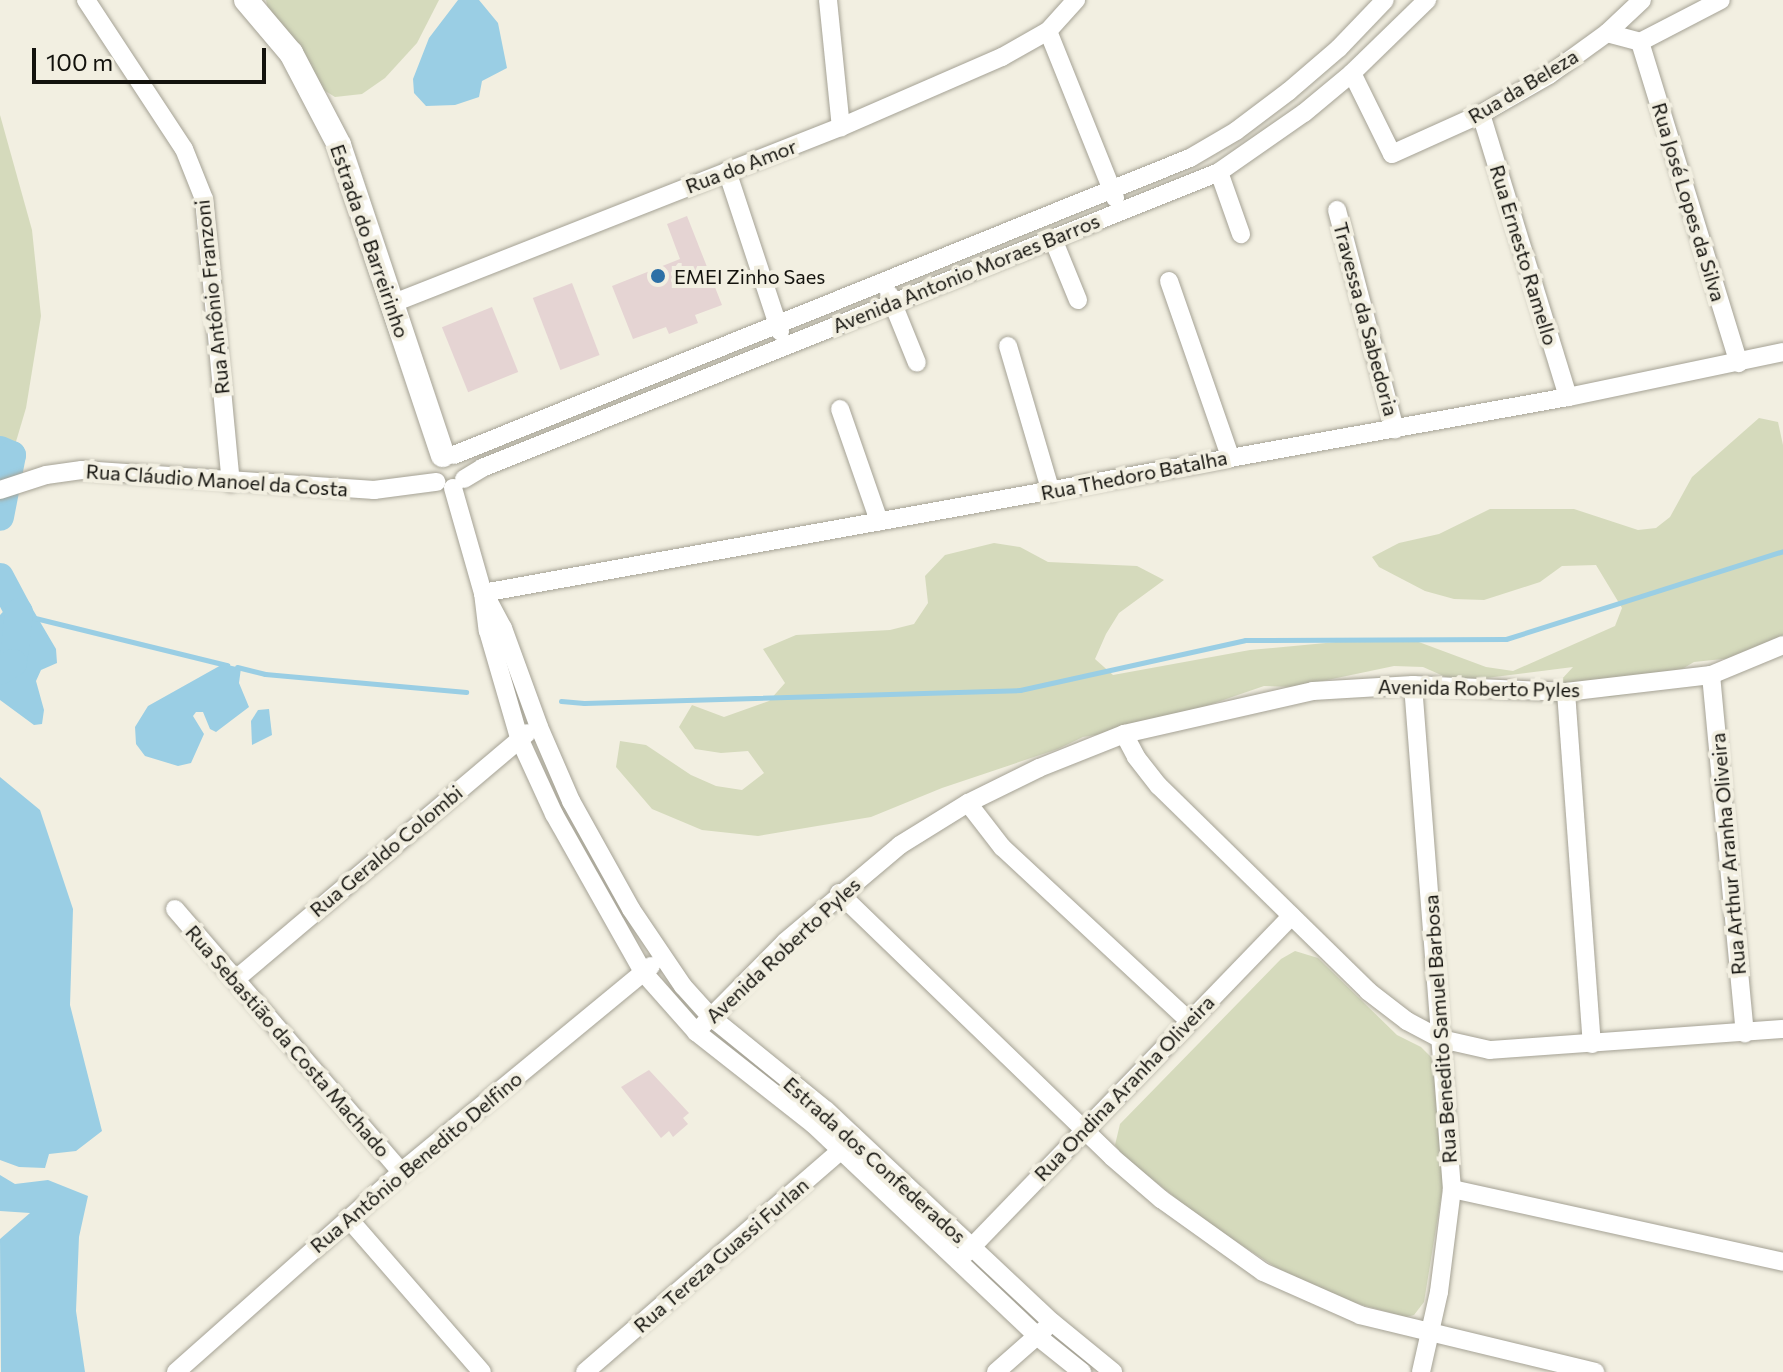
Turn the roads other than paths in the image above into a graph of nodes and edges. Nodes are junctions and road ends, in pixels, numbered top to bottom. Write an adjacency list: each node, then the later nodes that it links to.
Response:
1 (86, 0): 38 (street, Rua Antônio Franzoni)
2 (246, 0): 26 (main road, Estrada do Barreirinho)
3 (828, 0): 14 (street)
4 (1076, 0): 9 (street, Rua do Amor)
5 (1427, 0): 12 (street, Avenida Antonio Moraes Barros)
6 (1642, 0): 10 (street, Rua da Beleza)
7 (1721, 0): 11 (street)
8 (1372, 3): 17 (street, Avenida Antonio Moraes Barros)
9 (1048, 31): 14 (street, Rua do Amor); 17 (street)
10 (1607, 33): 11 (street); 13 (street, Rua da Beleza)
11 (1640, 42): 32 (street, Rua José Lopes da Silva)
12 (1352, 73): 13 (street, Rua da Beleza); 16 (street, Avenida Antonio Moraes Barros)
13 (1481, 114): 33 (street, Rua Ernesto Ramello)
14 (841, 127): 15 (street, Rua do Amor)
15 (727, 171): 26 (street, Rua do Amor); 27 (street)
16 (1219, 172): 19 (street, Avenida Antonio Moraes Barros); 20 (street)
17 (1111, 188): 19 (street); 22 (street, Avenida Antonio Moraes Barros)
18 (1337, 210): 35 (street, Travessa da Sabedoria)
19 (1121, 211): 21 (street, Avenida Antonio Moraes Barros)
20 (1241, 234)
21 (1053, 239): 24 (street); 25 (street, Avenida Antonio Moraes Barros)
22 (883, 280): 25 (street); 27 (street, Avenida Antonio Moraes Barros)
23 (1169, 281): 37 (street)
24 (1078, 300)
25 (893, 303): 28 (street, Avenida Antonio Moraes Barros); 31 (street)
26 (391, 304): 36 (main road, Estrada do Barreirinho)
27 (777, 323): 28 (street); 36 (street, Avenida Antonio Moraes Barros)
28 (785, 346): 39 (street, Avenida Antonio Moraes Barros)
29 (1008, 346): 41 (street)
30 (1783, 352): 32 (street, Rua Thedoro Batalha)
31 (917, 363)
32 (1739, 363): 33 (street, Rua Thedoro Batalha)
33 (1568, 397): 35 (street, Rua Thedoro Batalha)
34 (840, 409): 42 (street)
35 (1395, 429): 37 (street, Rua Thedoro Batalha)
36 (449, 455): 39 (street, Estrada dos Confederados); 39 (street)
37 (1230, 456): 41 (street, Rua Thedoro Batalha)
38 (231, 483): 39 (street, Rua Cláudio Manoel da Costa); 40 (street, Rua Cláudio Manoel da Costa)
39 (451, 483): 43 (street, Estrada dos Confederados)
40 (0, 490)
41 (1051, 492): 42 (street, Rua Thedoro Batalha)
42 (879, 521): 43 (street, Rua Thedoro Batalha)
43 (483, 593): 48 (street, Estrada dos Confederados); 50 (street, Estrada dos Confederados)
44 (1783, 645): 45 (street, Avenida Roberto Pyles)
45 (1711, 675): 47 (street, Avenida Roberto Pyles); 62 (street, Rua Arthur Aranha Oliveira)
46 (1413, 685): 47 (street, Avenida Roberto Pyles); 49 (street, Avenida Roberto Pyles); 63 (street, Rua Benedito Samuel Barbosa)
47 (1566, 692): 64 (street)
48 (539, 727): 50 (street, Rua Geraldo Colombi); 55 (street, Estrada dos Confederados)
49 (1124, 734): 51 (street, Avenida Roberto Pyles); 54 (street)
50 (519, 738): 56 (street, Estrada dos Confederados); 57 (street, Rua Geraldo Colombi)
51 (968, 803): 52 (street, Avenida Roberto Pyles); 59 (street)
52 (839, 893): 58 (street, Avenida Roberto Pyles); 65 (street)
53 (175, 909): 57 (street, Rua Sebastião da Costa Machado)
54 (1291, 916): 59 (street, Rua Ondina Aranha Oliveira); 63 (street)
55 (662, 957): 56 (street, Rua Antônio Benedito Delfino); 58 (street, Estrada dos Confederados)
56 (643, 972): 61 (street, Estrada dos Confederados); 67 (street, Rua Antônio Benedito Delfino)
57 (236, 979): 67 (street, Rua Sebastião da Costa Machado)
58 (711, 1017): 61 (street, Avenida Roberto Pyles); 66 (street, Estrada dos Confederados)
59 (1188, 1020): 65 (street, Rua Ondina Aranha Oliveira)
60 (1783, 1029): 62 (street)
61 (696, 1032): 66 (street, Estrada dos Confederados)
62 (1745, 1033): 64 (street)
63 (1441, 1039): 64 (street); 68 (street, Rua Benedito Samuel Barbosa)
64 (1592, 1044)
65 (1084, 1130): 70 (street, Rua Ondina Aranha Oliveira); 74 (street)
66 (849, 1144): 70 (street, Estrada dos Confederados); 71 (street, Estrada dos Confederados); 78 (street, Rua Tereza Guassi Furlan)
67 (401, 1172): 69 (street, Rua Antônio Benedito Delfino)
68 (1452, 1189): 72 (street); 74 (street, Rua Benedito Samuel Barbosa)
69 (348, 1218): 76 (street, Rua Antônio Benedito Delfino); 77 (street)
70 (971, 1247): 71 (street, Rua Ondina Aranha Oliveira); 73 (street, Estrada dos Confederados)
71 (958, 1261): 75 (street, Estrada dos Confederados)
72 (1783, 1262)
73 (1052, 1322): 75 (street); 81 (street, Estrada dos Confederados)
74 (1430, 1334): 82 (street, Rua Benedito Samuel Barbosa); 83 (street)
75 (1037, 1336): 79 (street); 80 (street, Estrada dos Confederados)
76 (176, 1372)
77 (482, 1372)
78 (585, 1372)
79 (996, 1372)
80 (1082, 1372)
81 (1113, 1372)
82 (1421, 1372)
83 (1595, 1372)

